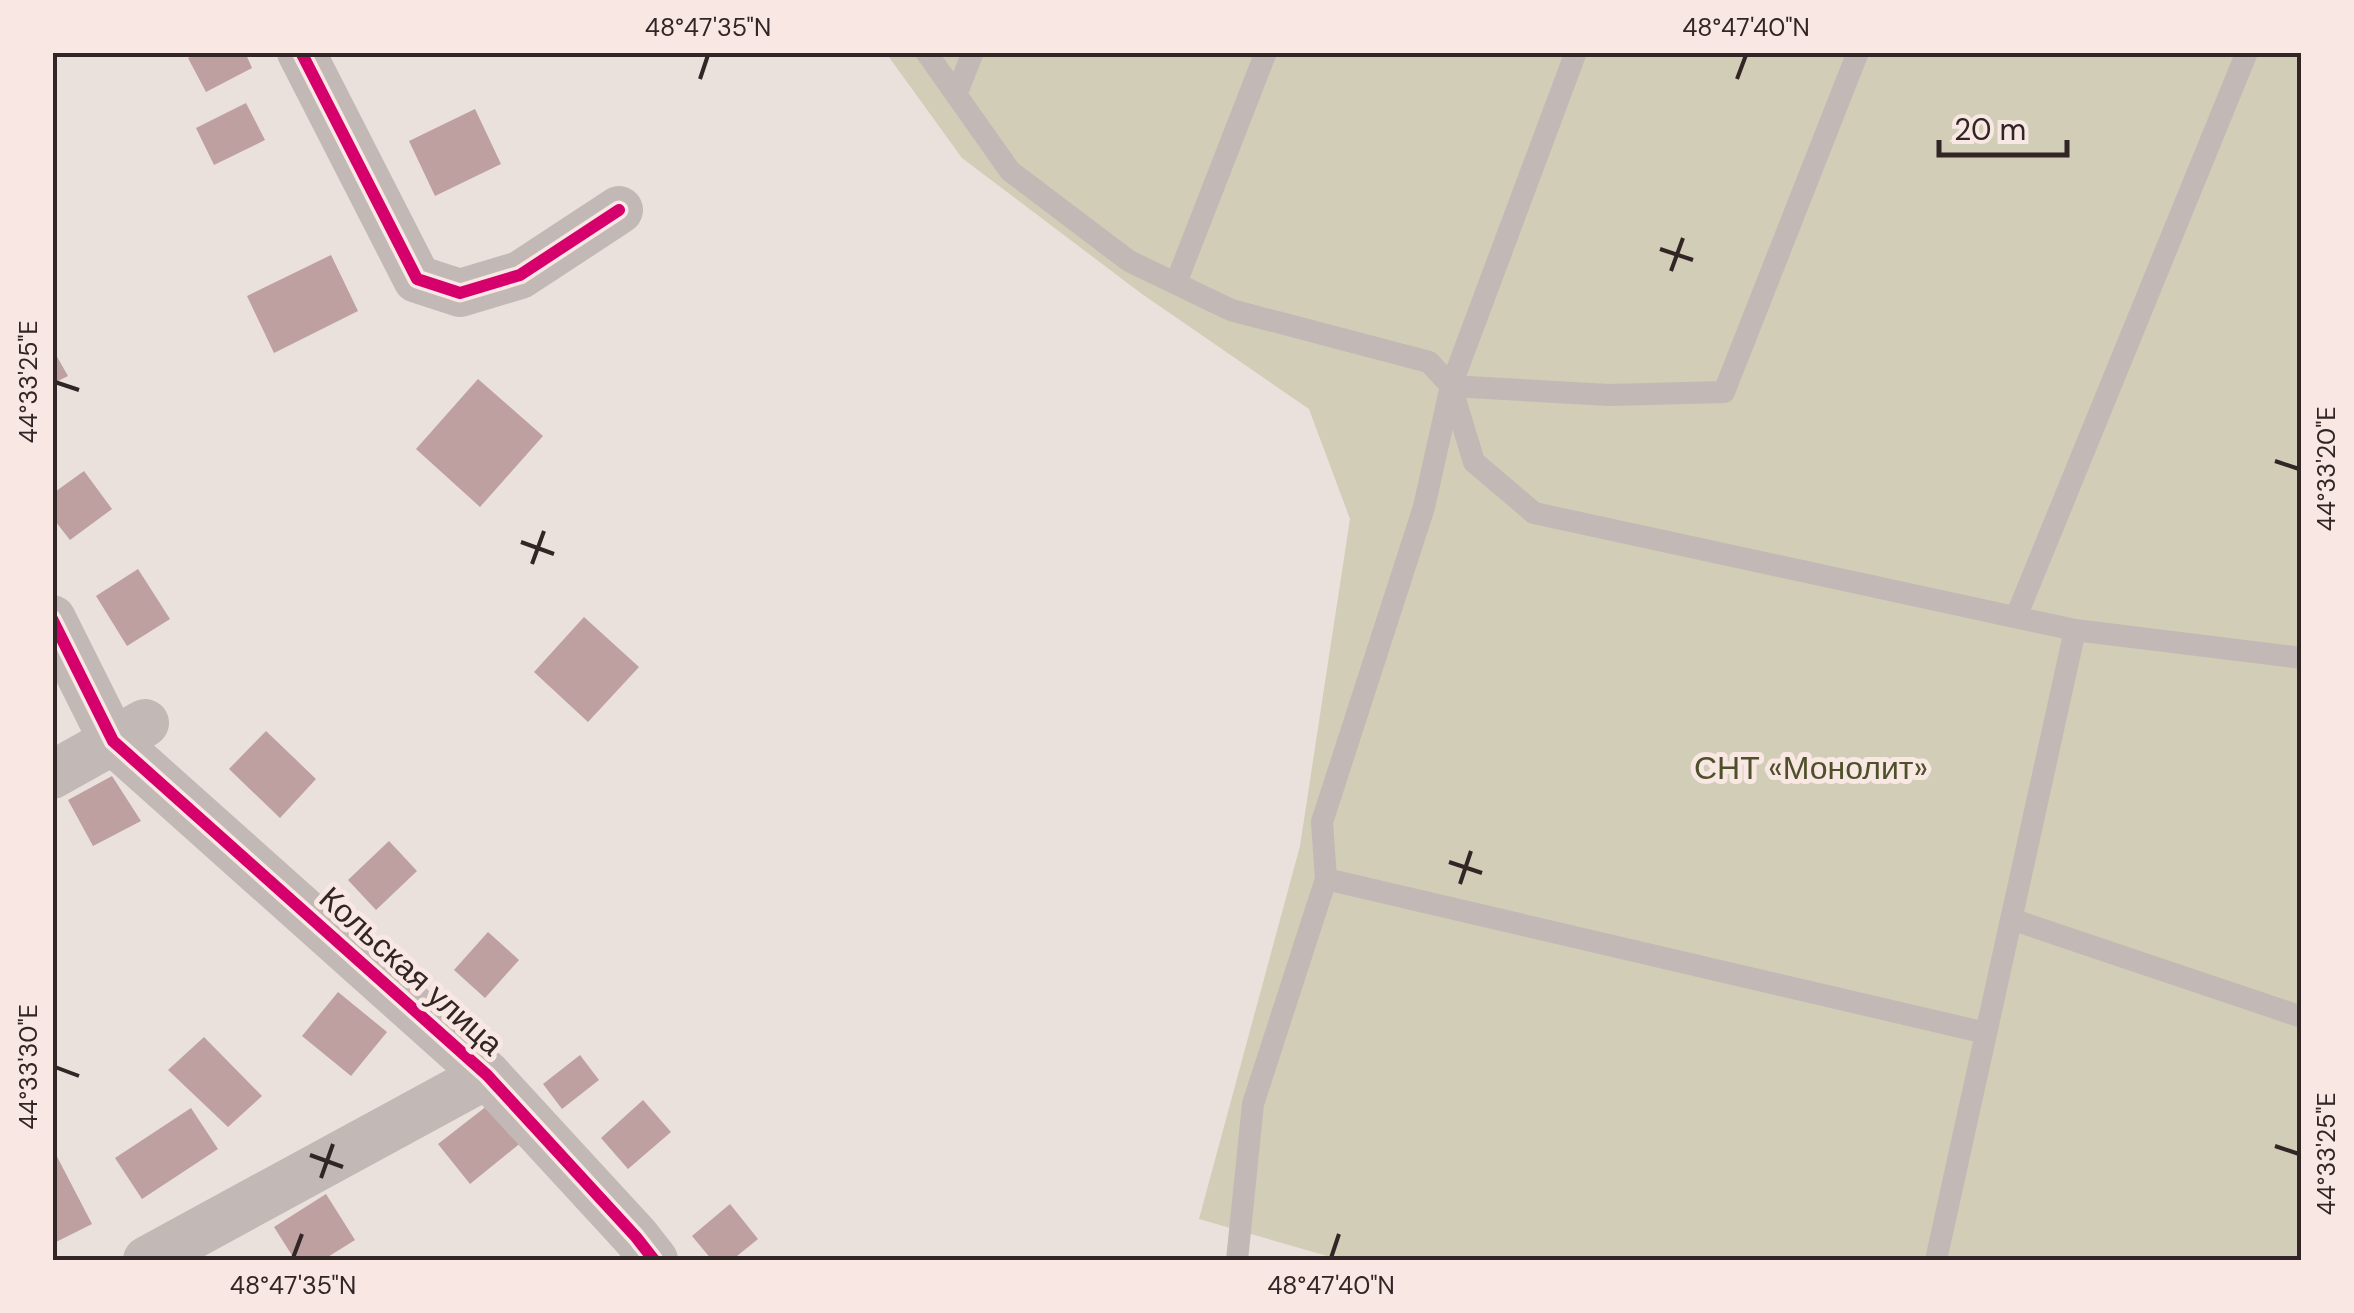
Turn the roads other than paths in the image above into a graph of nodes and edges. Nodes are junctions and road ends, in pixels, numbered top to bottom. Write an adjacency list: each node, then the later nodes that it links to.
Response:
1 (301, 52): 9 (street)
2 (926, 52): 8 (lane)
3 (973, 52): 8 (lane)
4 (1266, 52): 10 (lane)
5 (1576, 52): 11 (lane)
6 (1858, 52): 11 (lane)
7 (2247, 52): 12 (lane)
8 (956, 96): 10 (lane)
9 (619, 210)
10 (1176, 284): 11 (lane)
11 (1451, 386): 12 (lane); 18 (lane)
12 (2016, 617): 14 (lane)
13 (52, 620): 16 (street)
14 (2075, 630): 15 (lane); 19 (lane)
15 (2302, 658)
16 (129, 732): 17 (street); 22 (street, Кольская улица)
17 (52, 775)
18 (1326, 879): 21 (lane); 25 (lane)
19 (2011, 919): 20 (lane); 21 (lane)
20 (2302, 1016)
21 (1986, 1032): 26 (lane)
22 (488, 1076): 23 (street); 24 (street, Кольская улица)
23 (148, 1260)
24 (654, 1260)
25 (1237, 1260)
26 (1936, 1260)

